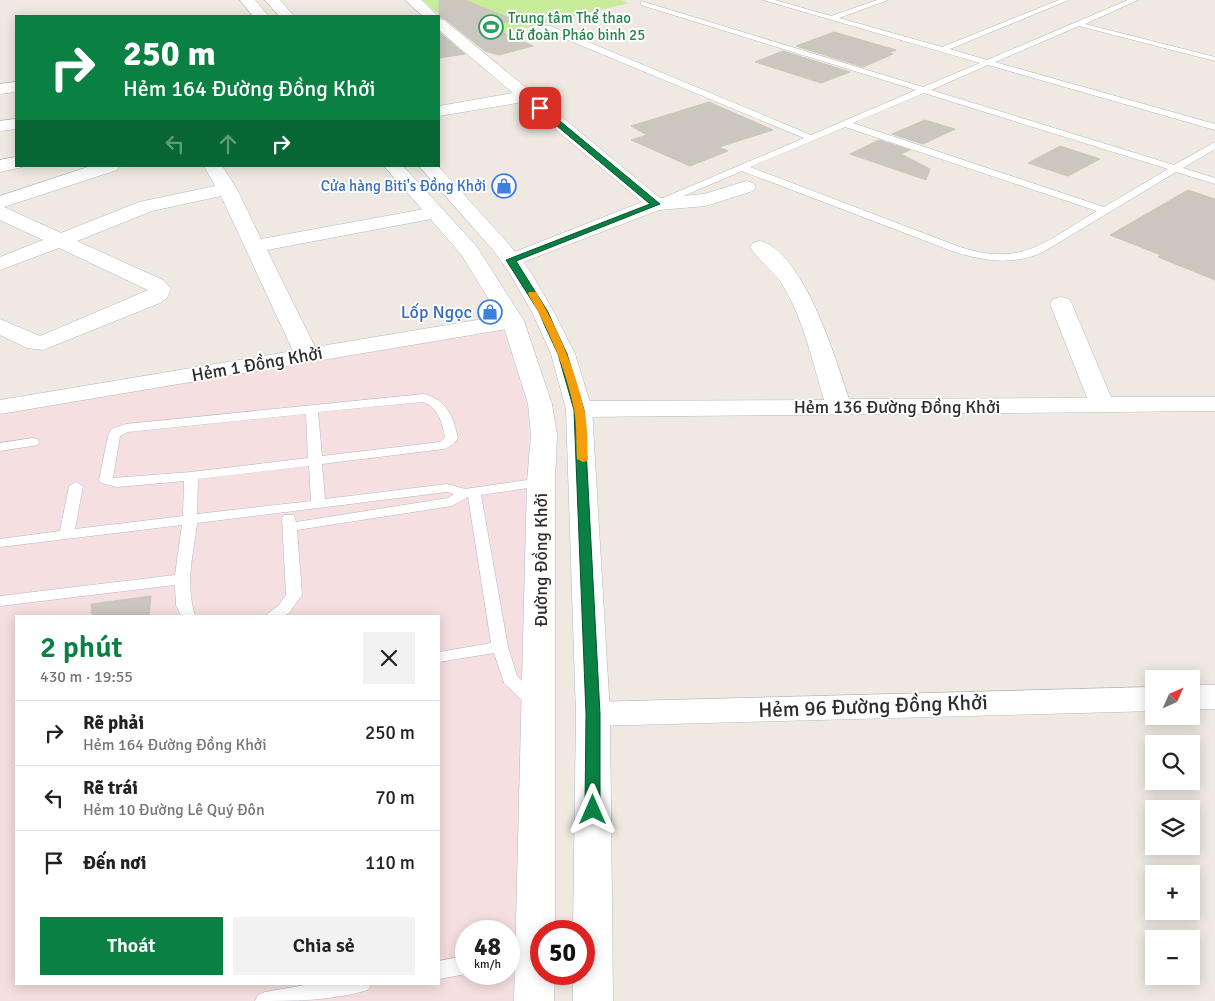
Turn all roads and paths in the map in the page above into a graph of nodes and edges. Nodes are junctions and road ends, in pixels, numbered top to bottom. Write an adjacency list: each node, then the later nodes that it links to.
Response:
1 (247, 0): 9 (street)
2 (272, 0): 10 (street)
3 (412, 0): 11 (street)
4 (767, 0): 12 (lane)
5 (884, 0): 12 (lane)
6 (1065, 0): 16 (lane)
7 (1134, 0): 14 (lane)
8 (644, 3): 21 (lane)
9 (260, 15)
10 (287, 15)
11 (430, 15)
12 (832, 18): 16 (lane)
13 (440, 24): 22 (street)
14 (1078, 24): 17 (lane); 18 (lane)
15 (547, 28): 28 (lane)
16 (942, 50): 18 (lane)
17 (1215, 59)
18 (988, 63): 21 (lane); 27 (lane)
19 (15, 87): 20 (street)
20 (0, 90)
21 (924, 90): 25 (lane); 36 (lane)
22 (526, 96): 23 (street); 41 (street)
23 (440, 111)
24 (15, 124): 26 (street)
25 (846, 124): 28 (lane); 42 (lane)
26 (0, 126)
27 (1215, 128)
28 (812, 138): 37 (lane)
29 (1215, 145): 36 (lane)
30 (15, 163): 31 (street)
31 (0, 166)
32 (106, 167): 40 (street)
33 (215, 167): 39 (street)
34 (394, 167): 44 (street, Đường Đồng Khởi)
35 (429, 167): 48 (street)
36 (1175, 169): 38 (lane); 42 (lane)
37 (745, 178): 41 (street); 42 (lane)
38 (1215, 181)
39 (227, 189): 45 (street); 46 (street)
40 (0, 202)
41 (656, 204): 48 (street)
42 (1105, 211)
43 (0, 212): 45 (street)
44 (435, 213): 46 (street); 50 (street, Đường Đồng Khởi)
45 (60, 240): 49 (street); 53 (street)
46 (254, 246): 54 (street)
47 (760, 247): 58 (street)
48 (511, 260): 50 (street); 60 (street)
49 (0, 264)
50 (480, 267): 52 (street, Đường Đồng Khởi)
51 (1061, 304): 56 (street)
52 (513, 321): 54 (street, Hẻm 1 Đồng Khởi); 65 (street, Đường Đồng Khởi)
53 (0, 326)
54 (307, 355): 57 (street, Hẻm 1 Đồng Khởi)
55 (1215, 404): 56 (street, Hẻm 136 Đường Đồng Khởi)
56 (1102, 405): 58 (street, Hẻm 136 Đường Đồng Khởi)
57 (0, 407)
58 (839, 408): 60 (street, Hẻm 136 Đường Đồng Khởi)
59 (312, 409): 63 (lane); 63 (lane); 64 (lane)
60 (579, 410): 84 (street)
61 (33, 442): 62 (lane)
62 (0, 447)
63 (316, 461): 64 (lane); 68 (lane)
64 (191, 476): 70 (lane)
65 (541, 482): 67 (lane); 83 (street, Đường Đồng Khởi)
66 (76, 486): 72 (lane)
67 (470, 493): 68 (lane); 71 (lane); 78 (lane)
68 (318, 504): 69 (lane)
69 (288, 507): 70 (lane); 71 (lane)
70 (190, 519): 72 (lane); 74 (lane)
71 (290, 527): 77 (lane)
72 (67, 534): 73 (lane)
73 (0, 543)
74 (182, 579): 75 (lane); 76 (lane)
75 (0, 601)
76 (188, 615)
77 (275, 615)
78 (500, 647): 79 (lane); 83 (lane)
79 (440, 656)
80 (1215, 697): 82 (street)
81 (1145, 698): 84 (street, Hẻm 96 Đường Đồng Khởi)
82 (1200, 698)
83 (539, 707): 85 (street, Đường Đồng Khởi)
84 (593, 714): 91 (street)
85 (522, 955): 90 (street, Đường Đồng Khởi)
86 (455, 967): 87 (lane)
87 (440, 970)
88 (355, 985): 89 (lane)
89 (265, 1001)
90 (534, 1001)
91 (593, 1001)

